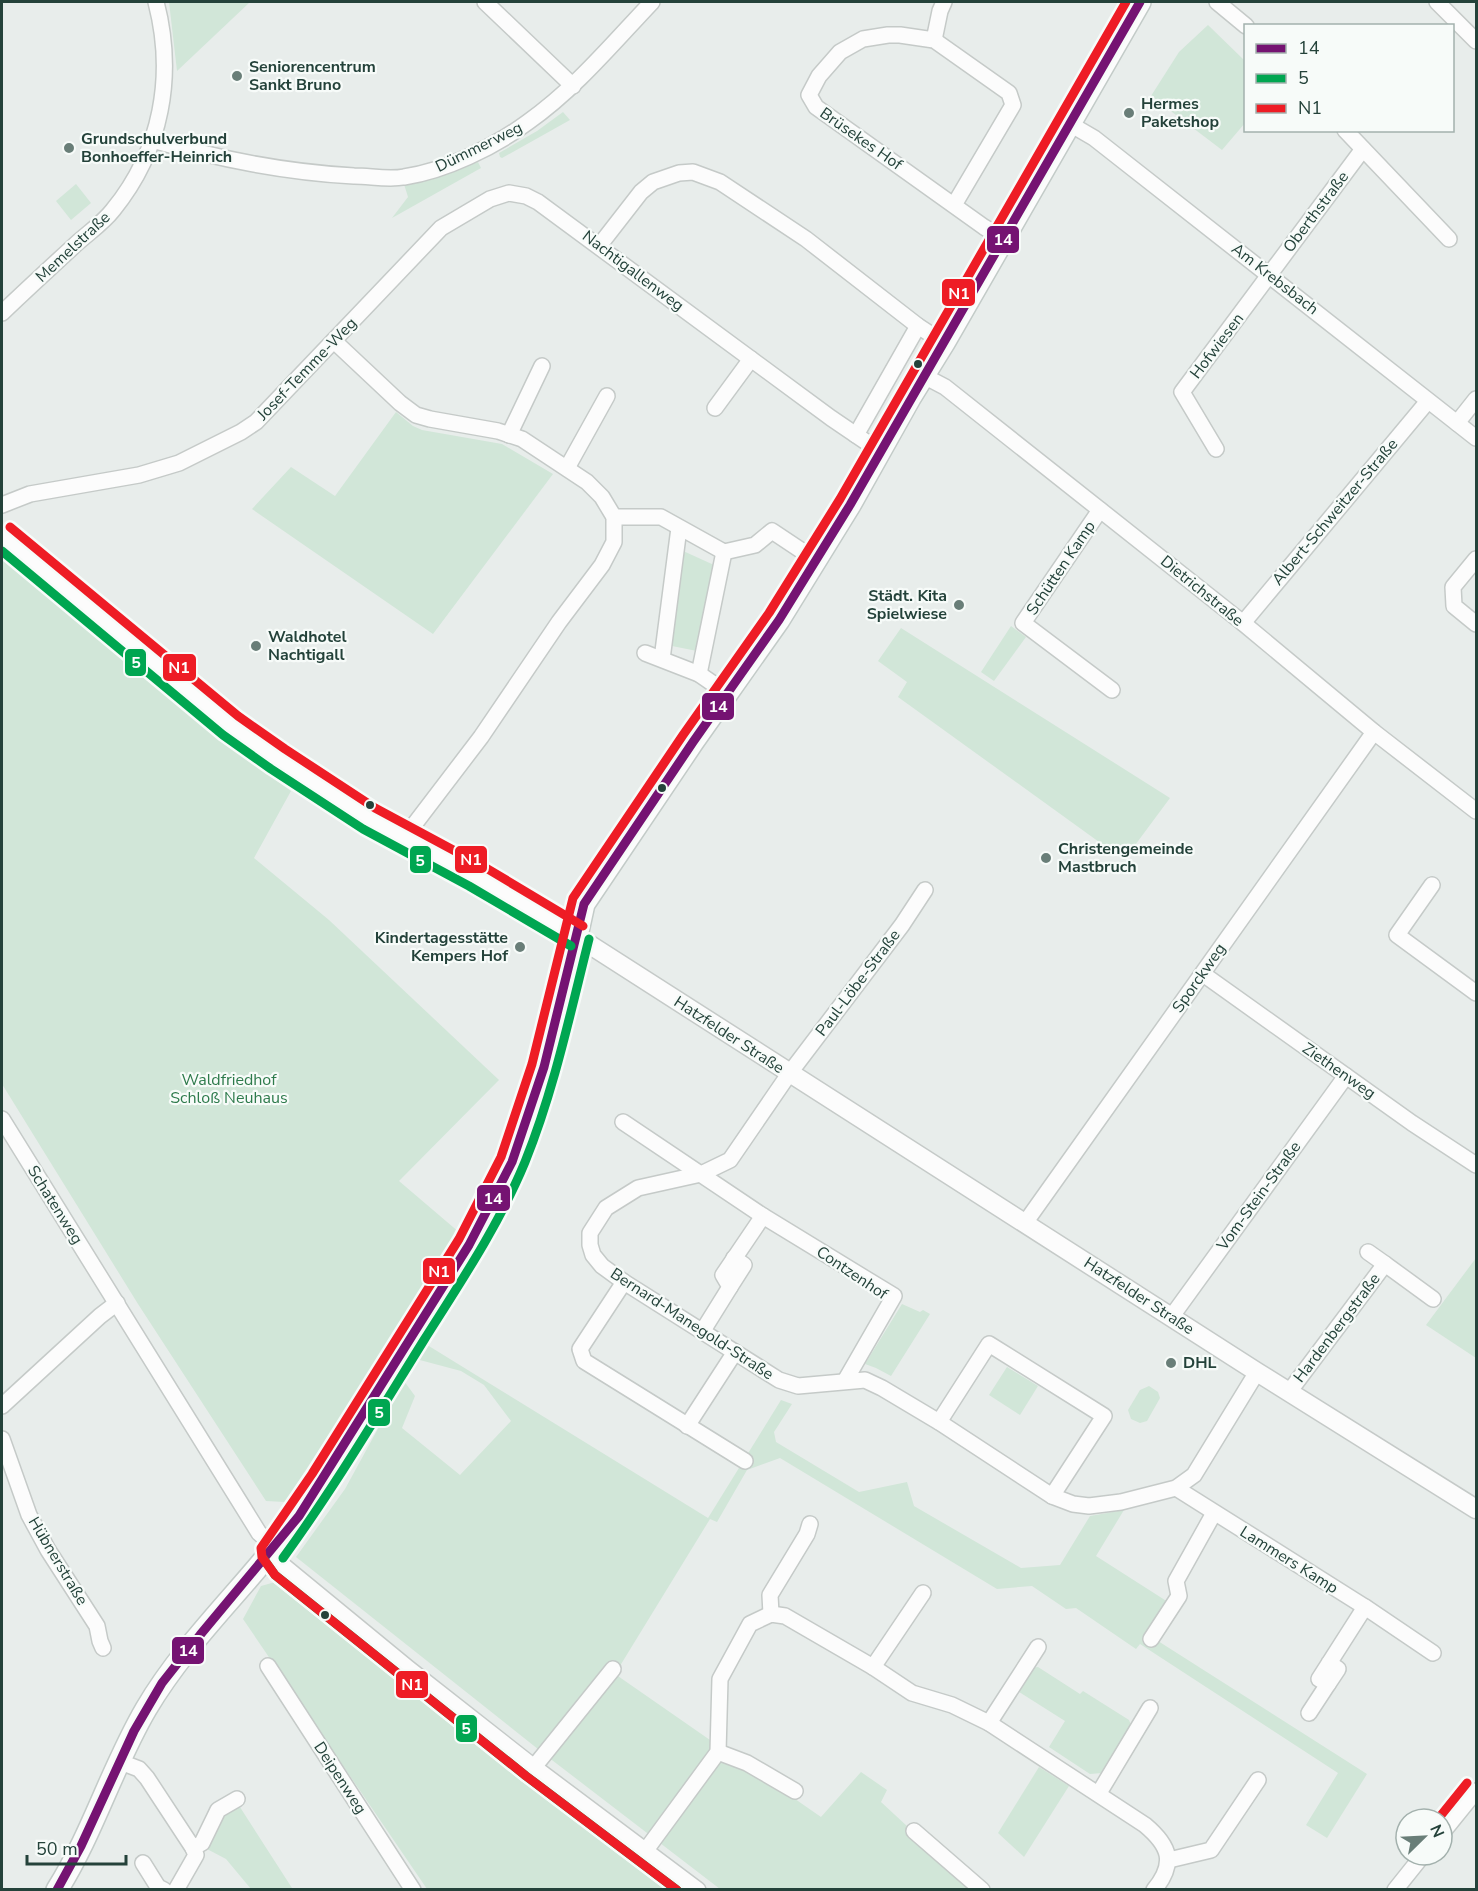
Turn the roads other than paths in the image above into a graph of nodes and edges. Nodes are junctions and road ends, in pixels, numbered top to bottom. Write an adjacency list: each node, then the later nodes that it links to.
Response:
1 (156, 2): 14 (street, Memelstraße)
2 (485, 2): 11 (street)
3 (652, 2): 11 (street, Dümmerweg)
4 (944, 2): 9 (street)
5 (1140, 2): 12 (main road)
6 (1217, 2): 8 (street)
7 (1437, 2): 10 (street)
8 (1244, 25)
9 (934, 40): 17 (street, Brüsekes Hof); 17 (street, Brüsekes Hof)
10 (1476, 41)
11 (573, 86): 14 (street, Dümmerweg)
12 (1070, 124): 18 (main road); 21 (street, Am Krebsbach)
13 (1347, 132): 15 (street)
14 (152, 140): 22 (street, Memelstraße)
15 (1363, 149): 19 (street); 21 (street, Oberthstraße)
16 (509, 193): 20 (street, Nachtigallenweg); 24 (street, Josef-Temme-Weg)
17 (954, 205): 18 (street, Brüsekes Hof)
18 (1004, 238): 25 (main road)
19 (1449, 239)
20 (599, 246): 23 (street); 26 (street, Nachtigallenweg)
21 (1270, 275): 31 (street, Am Krebsbach); 37 (street, Hofwiesen)
22 (2, 313)
23 (918, 326): 25 (street); 35 (street)
24 (334, 341): 34 (street); 40 (street, Josef-Temme-Weg)
25 (944, 343): 28 (main road)
26 (751, 359): 32 (street); 35 (street, Nachtigallenweg)
27 (542, 366): 34 (street)
28 (924, 376): 38 (main road); 41 (street, Dietrichstraße)
29 (607, 396): 39 (street)
30 (1476, 399): 33 (street)
31 (1428, 401): 33 (street, Am Krebsbach); 48 (street, Albert-Schweitzer-Straße)
32 (715, 408)
33 (1457, 423): 36 (street, Am Krebsbach)
34 (509, 435): 39 (street)
35 (856, 435): 38 (street, Nachtigallenweg)
36 (1476, 438)
37 (1216, 449)
38 (881, 452): 47 (main road)
39 (567, 468): 42 (street)
40 (2, 505)
41 (1100, 510): 48 (street, Dietrichstraße); 53 (street, Schütten Kamp)
42 (614, 517): 43 (street); 57 (street)
43 (679, 528): 45 (street); 51 (street)
44 (2, 536): 57 (street, Hatzfelder Straße)
45 (724, 552): 47 (street); 52 (street)
46 (1476, 559): 49 (street)
47 (817, 561): 54 (main road)
48 (1243, 623): 55 (street, Dietrichstraße)
49 (1476, 624)
50 (645, 653): 51 (street)
51 (662, 659): 52 (street)
52 (699, 674): 54 (street)
53 (1112, 690)
54 (728, 694): 60 (main road)
55 (1374, 732): 56 (street, Dietrichstraße); 61 (street, Sporckweg)
56 (1476, 812)
57 (404, 838): 60 (street, Hatzfelder Straße)
58 (1432, 885): 62 (street)
59 (925, 890): 63 (street, Paul-Löbe-Straße)
60 (577, 936): 63 (street, Hatzfelder Straße); 92 (main road)
61 (1203, 974): 64 (street, Ziethenweg); 70 (street, Sporckweg)
62 (1476, 993)
63 (789, 1074): 68 (street, Bernard-Manegold-Straße); 70 (street, Hatzfelder Straße)
64 (1346, 1076): 67 (street, Ziethenweg); 76 (street, Vom-Stein-Straße)
65 (2, 1119): 75 (street, Schatenweg)
66 (623, 1122): 68 (street)
67 (1476, 1166)
68 (701, 1174): 69 (street, Contzenhof); 73 (street, Bernard-Manegold-Straße)
69 (763, 1216): 77 (street); 80 (street, Contzenhof)
70 (1025, 1223): 76 (street, Hatzfelder Straße)
71 (1368, 1252): 72 (street, Hardenbergstraße)
72 (1385, 1264): 74 (street, Hardenbergstraße); 81 (street, Hardenbergstraße)
73 (624, 1282): 77 (street, Bernard-Manegold-Straße); 84 (street)
74 (1434, 1299)
75 (117, 1303): 82 (street); 92 (street, Schatenweg)
76 (1172, 1316): 79 (street, Hatzfelder Straße)
77 (702, 1332): 78 (street, Bernard-Manegold-Straße)
78 (735, 1352): 80 (street, Bernard-Manegold-Straße); 84 (street)
79 (1257, 1372): 81 (street, Hatzfelder Straße); 87 (street, Bernard-Manegold-Straße)
80 (845, 1381): 83 (street, Bernard-Manegold-Straße)
81 (1289, 1392): 89 (street, Hatzfelder Straße)
82 (2, 1406)
83 (939, 1422): 88 (street, Bernard-Manegold-Straße); 88 (street)
84 (687, 1426): 86 (street)
85 (2, 1439): 98 (street, Hübnerstraße)
86 (745, 1461)
87 (1176, 1488): 88 (street, Bernard-Manegold-Straße); 90 (street, Lammers Kamp)
88 (1052, 1496)
89 (1476, 1509)
90 (1214, 1513): 94 (street, Lammers Kamp); 96 (street)
91 (810, 1524): 95 (street)
92 (273, 1551): 107 (main road); 108 (street, Schatenweg)
93 (923, 1593): 101 (street)
94 (1365, 1607): 99 (street, Lammers Kamp); 104 (street)
95 (771, 1614): 101 (street); 106 (street)
96 (1151, 1639)
97 (1038, 1647): 105 (street)
98 (103, 1648)
99 (1433, 1653)
100 (268, 1665): 124 (street, Deipenweg)
101 (873, 1667): 105 (street)
102 (613, 1669): 108 (street)
103 (1150, 1708): 112 (street)
104 (1309, 1713)
105 (989, 1723): 112 (street)
106 (718, 1752): 110 (street); 117 (street)
107 (118, 1761): 116 (street); 121 (main road)
108 (534, 1767): 117 (street, Schatenweg)
109 (1258, 1780): 118 (street)
110 (795, 1791)
111 (1476, 1791): 114 (street)
112 (1099, 1793): 118 (street)
113 (237, 1800): 116 (street)
114 (1454, 1818)
115 (914, 1832): 126 (street)
116 (193, 1848): 123 (street)
117 (646, 1850): 125 (street, Schatenweg)
118 (1169, 1860): 127 (street)
119 (143, 1863): 122 (street)
120 (1414, 1867): 128 (street)
121 (57, 1890)
122 (164, 1890)
123 (176, 1890)
124 (413, 1890)
125 (698, 1890)
126 (982, 1890)
127 (1154, 1890)
128 (1395, 1890)

